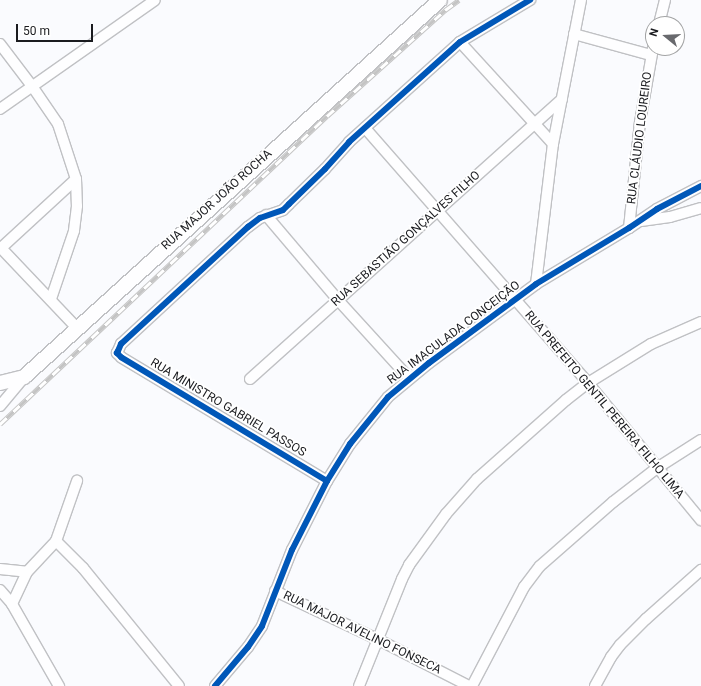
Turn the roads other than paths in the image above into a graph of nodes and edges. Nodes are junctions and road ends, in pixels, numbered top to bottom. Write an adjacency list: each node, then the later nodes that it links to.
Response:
1 (155, 0): 14 (street)
2 (520, 0): 7 (street)
3 (530, 0): 7 (street)
4 (581, 0): 9 (street)
5 (665, 0): 8 (street)
6 (438, 1): 33 (main road, RUA MAJOR JOÃO ROCHA)
7 (508, 13): 10 (street)
8 (661, 16)
9 (574, 34): 12 (street); 15 (street)
10 (460, 42): 17 (street); 18 (street)
11 (0, 44): 14 (street)
12 (645, 49)
13 (651, 56): 26 (street, RUA CLÁUDIO LOUREIRO)
14 (32, 86): 16 (street); 20 (street)
15 (562, 99): 17 (street, RUA SEBASTIÃO GONÇALVES FILHO); 19 (street)
16 (0, 110)
17 (534, 123): 19 (street); 23 (street, RUA SEBASTIÃO GONÇALVES FILHO)
18 (365, 128): 23 (street, RUA PREFEITO GENTIL PEREIRA FILHO LIMA); 24 (street)
19 (553, 144): 28 (street)
20 (76, 179): 27 (street); 29 (street)
21 (701, 186): 25 (street, RUA IMACULADA CONCEIÇÃO)
22 (701, 208): 25 (street)
23 (437, 212): 30 (street, RUA SEBASTIÃO GONÇALVES FILHO); 31 (street, RUA PREFEITO GENTIL PEREIRA FILHO LIMA)
24 (266, 215): 30 (street); 43 (street, RUA MINISTRO GABRIEL PASSOS)
25 (639, 222): 26 (street, RUA IMACULADA CONCEIÇÃO)
26 (629, 228): 28 (street, RUA IMACULADA CONCEIÇÃO)
27 (1, 248): 29 (street)
28 (536, 284): 31 (street, RUA IMACULADA CONCEIÇÃO)
29 (51, 300): 33 (street)
30 (338, 300): 35 (street); 36 (street, RUA SEBASTIÃO GONÇALVES FILHO)
31 (516, 300): 35 (street, RUA IMACULADA CONCEIÇÃO); 38 (street, RUA PREFEITO GENTIL PEREIRA FILHO LIMA)
32 (701, 322): 38 (street)
33 (77, 328): 34 (main road, RUA MAJOR JOÃO ROCHA)
34 (24, 377): 37 (main road); 39 (street, RUA MAJOR JOÃO ROCHA)
35 (409, 378): 43 (street, RUA IMACULADA CONCEIÇÃO)
36 (250, 379)
37 (0, 383)
38 (588, 383): 41 (street, RUA PREFEITO GENTIL PEREIRA FILHO LIMA); 52 (street)
39 (0, 406)
40 (701, 440): 41 (street)
41 (657, 468): 44 (street, RUA PREFEITO GENTIL PEREIRA FILHO LIMA); 57 (street)
42 (77, 481): 45 (street)
43 (327, 481): 50 (street, RUA IMACULADA CONCEIÇÃO)
44 (701, 520)
45 (56, 541): 48 (street); 54 (street)
46 (0, 568): 48 (street)
47 (701, 570): 58 (street)
48 (27, 572): 51 (street)
49 (0, 590): 51 (street)
50 (275, 591): 52 (street, RUA MAJOR AVELINO FONSECA); 55 (street, RUA IMACULADA CONCEIÇÃO)
51 (12, 604): 53 (street)
52 (377, 639): 56 (street); 57 (street, RUA MAJOR AVELINO FONSECA)
53 (59, 686)
54 (179, 686)
55 (215, 686)
56 (359, 686)
57 (471, 686)
58 (595, 686)

